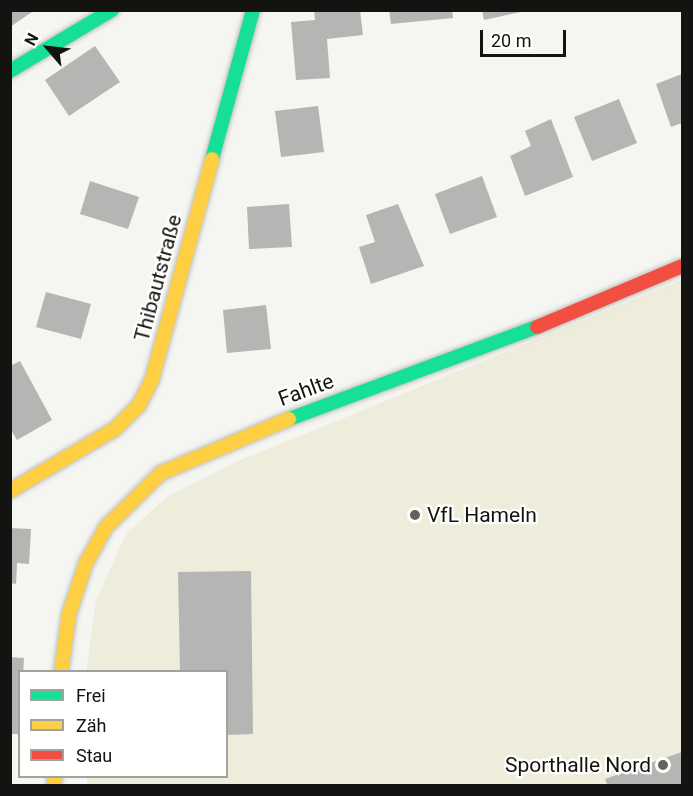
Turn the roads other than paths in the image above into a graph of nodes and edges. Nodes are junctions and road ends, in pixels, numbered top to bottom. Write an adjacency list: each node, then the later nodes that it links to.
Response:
1 (112, 10): 3 (main road)
2 (253, 10): 5 (main road, Thibautstraße)
3 (10, 71)
4 (682, 266): 6 (main road, Fahlte)
5 (10, 491)
6 (61, 670)

